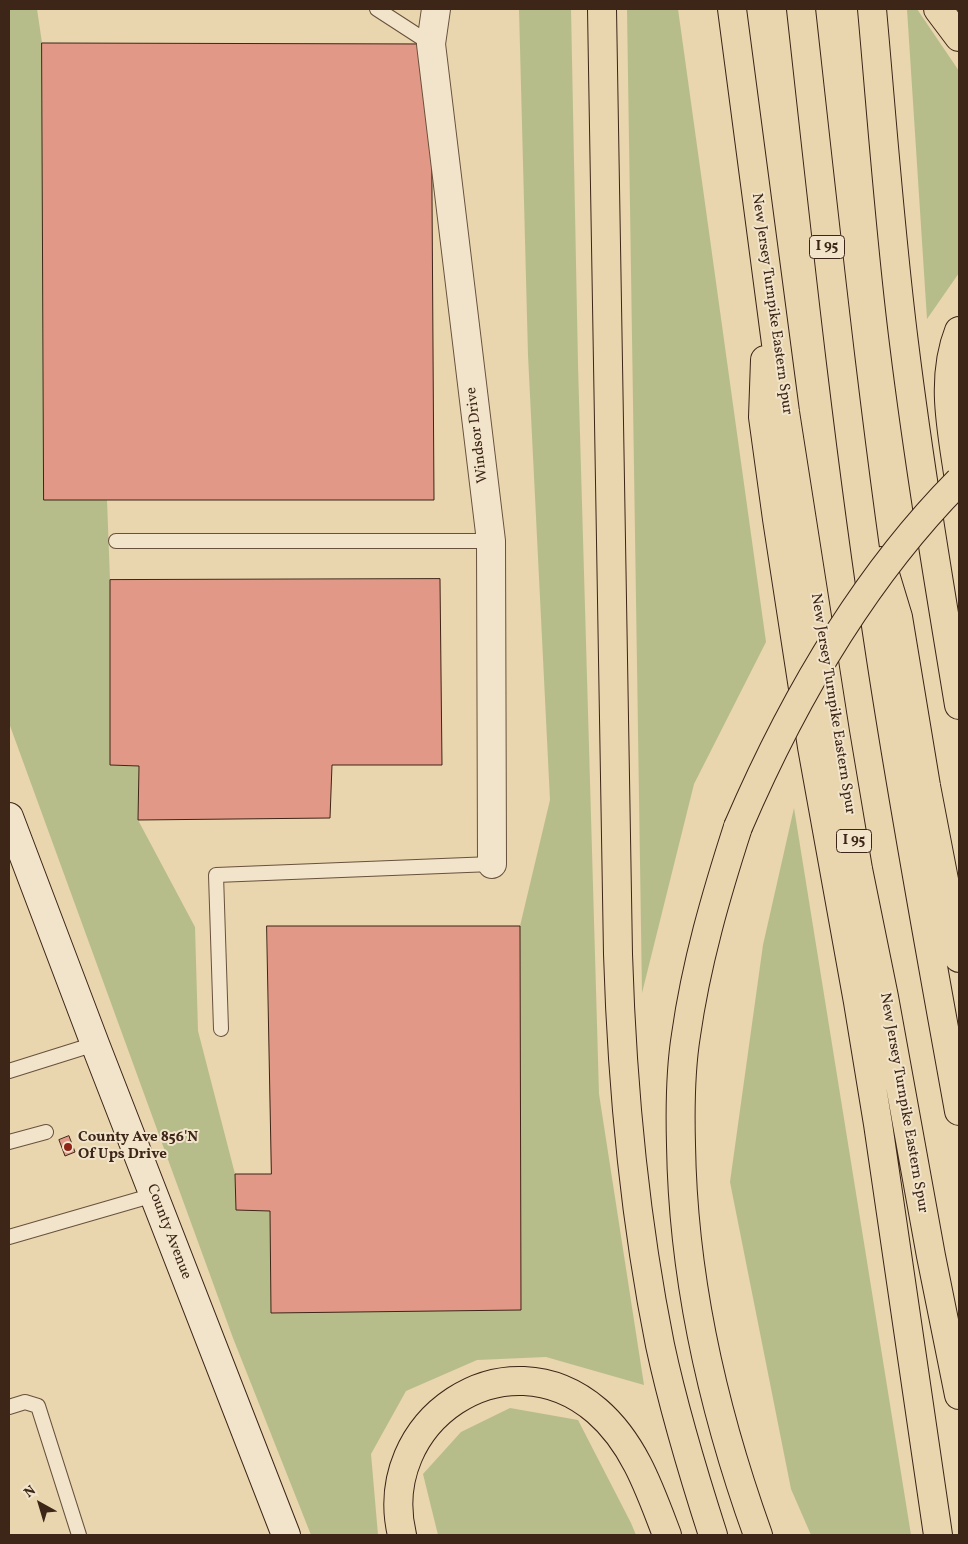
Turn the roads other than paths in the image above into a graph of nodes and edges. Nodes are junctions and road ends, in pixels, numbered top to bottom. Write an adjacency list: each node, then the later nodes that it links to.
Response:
1 (377, 9): 9 (lane)
2 (436, 9): 9 (street, Windsor Drive)
3 (602, 9): 34 (highway)
4 (732, 9): 10 (highway, New Jersey Turnpike Eastern Spur / I 95)
5 (801, 9): 13 (highway, I 95)
6 (872, 9): 16 (highway)
7 (938, 9): 8 (highway)
8 (959, 37)
9 (431, 44): 15 (street, Windsor Drive)
10 (767, 284): 28 (highway, New Jersey Turnpike Eastern Spur / I 95); 36 (highway)
11 (959, 332): 12 (highway)
12 (959, 481): 35 (highway, bridge)
13 (858, 486): 19 (highway); 23 (highway, I 95)
14 (116, 541): 15 (lane)
15 (491, 541): 18 (street, Windsor Drive)
16 (959, 705)
17 (9, 816): 21 (street, County Avenue)
18 (492, 864): 20 (lane)
19 (959, 958)
20 (221, 1029)
21 (95, 1044): 22 (lane); 26 (street, County Avenue)
22 (9, 1071)
23 (959, 1111)
24 (46, 1132): 25 (lane)
25 (9, 1142)
26 (154, 1195): 27 (lane); 31 (street, County Avenue)
27 (9, 1237)
28 (959, 1395)
29 (9, 1407): 30 (lane)
30 (80, 1535)
31 (286, 1535)
32 (402, 1535): 33 (highway)
33 (667, 1535)
34 (713, 1535)
35 (758, 1535)
36 (938, 1535)

